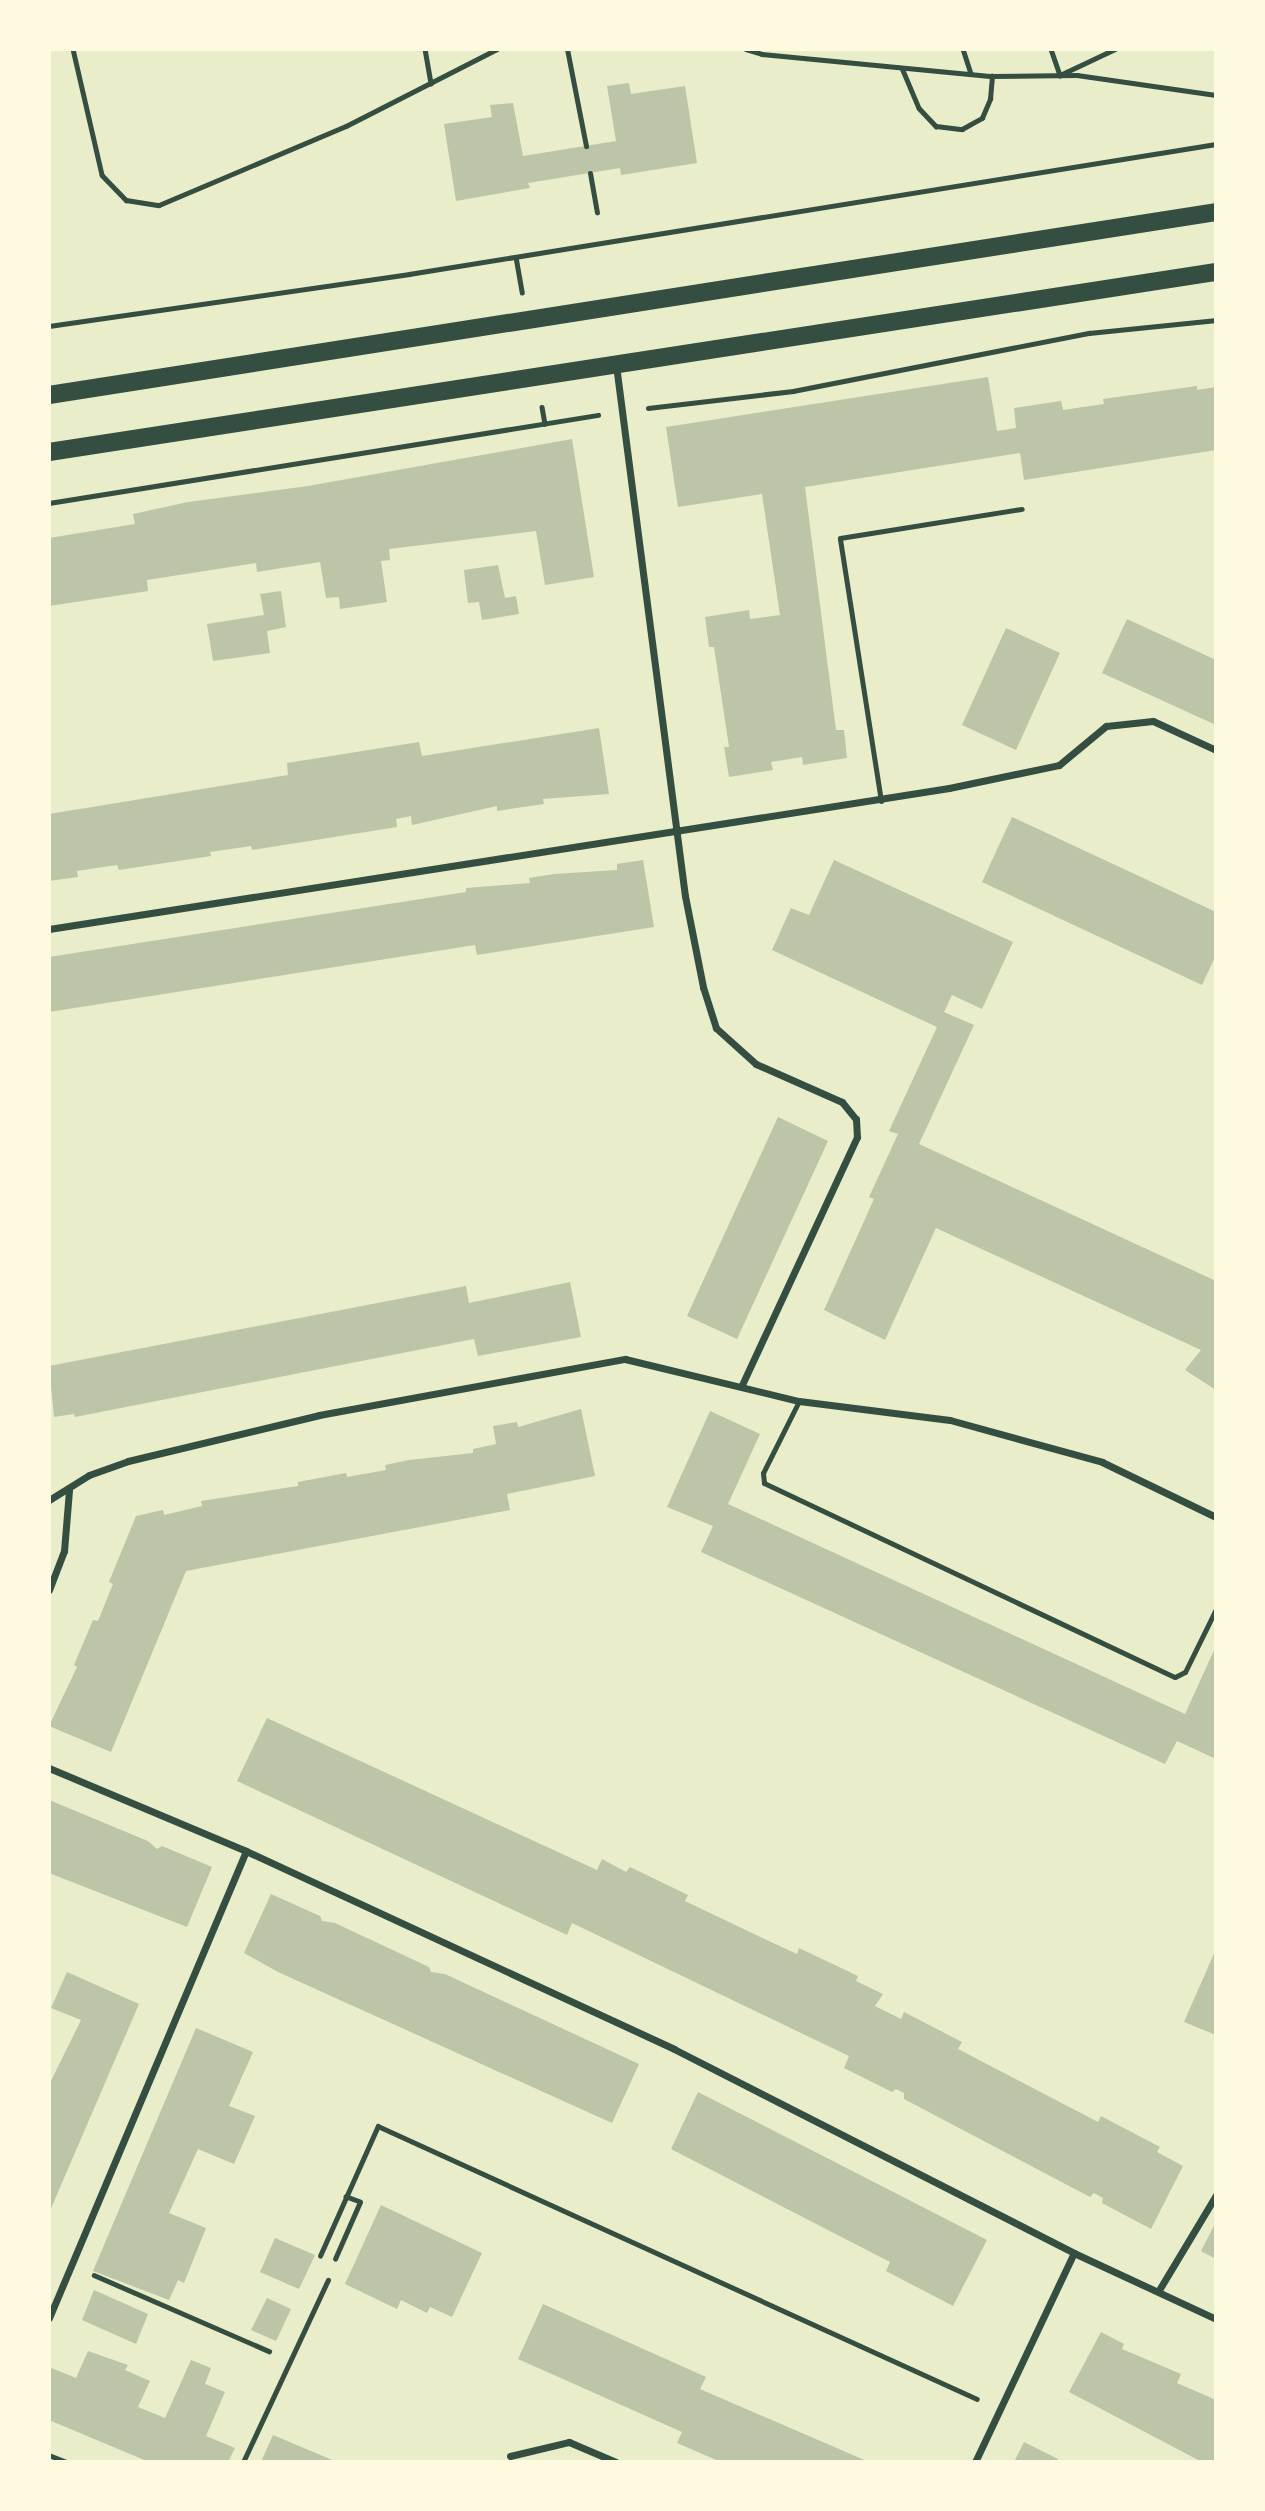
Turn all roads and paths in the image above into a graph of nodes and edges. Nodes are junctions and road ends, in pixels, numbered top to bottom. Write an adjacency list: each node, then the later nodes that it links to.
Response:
1 (73, 49): 13 (path)
2 (425, 49): 13 (path)
3 (497, 49): 13 (path)
4 (567, 49): 16 (lane)
5 (746, 49): 9 (path)
6 (963, 49): 10 (path)
7 (1051, 49): 11 (path)
8 (1115, 49): 11 (path)
9 (901, 67): 10 (path); 12 (path)
10 (971, 74): 12 (path)
11 (1060, 75): 12 (path); 14 (path)
12 (992, 76)
13 (431, 83)
14 (1216, 95)
15 (1216, 144): 21 (path)
16 (586, 146)
17 (590, 173): 18 (lane)
18 (597, 212)
19 (1216, 212): 23 (main road)
20 (1216, 272): 22 (main road)
21 (49, 326)
22 (616, 365): 24 (main road); 28 (street)
23 (49, 395)
24 (49, 452)
25 (1022, 509): 27 (lane)
26 (1216, 750): 27 (street)
27 (881, 801): 28 (street)
28 (678, 828): 29 (street); 30 (street)
29 (49, 929)
30 (742, 1385): 31 (street); 32 (street)
31 (799, 1401): 34 (street); 36 (lane)
32 (69, 1490): 33 (street); 35 (street)
33 (49, 1500)
34 (1216, 1517)
35 (49, 1590)
36 (1216, 1609)
37 (49, 1768): 38 (street)
38 (246, 1851): 41 (street); 42 (street)
39 (1216, 2194): 45 (street)
40 (346, 2197): 43 (path); 44 (path); 49 (path)
41 (1074, 2252): 45 (street); 49 (street)
42 (71, 2265): 46 (street); 48 (path)
43 (314, 2269)
44 (328, 2280): 53 (lane)
45 (1159, 2290): 47 (street)
46 (49, 2318)
47 (1216, 2319)
48 (275, 2353)
49 (1000, 2409): 55 (street)
50 (49, 2455): 52 (path)
51 (510, 2456): 54 (street)
52 (66, 2462)
53 (243, 2462)
54 (616, 2462)
55 (975, 2462)

